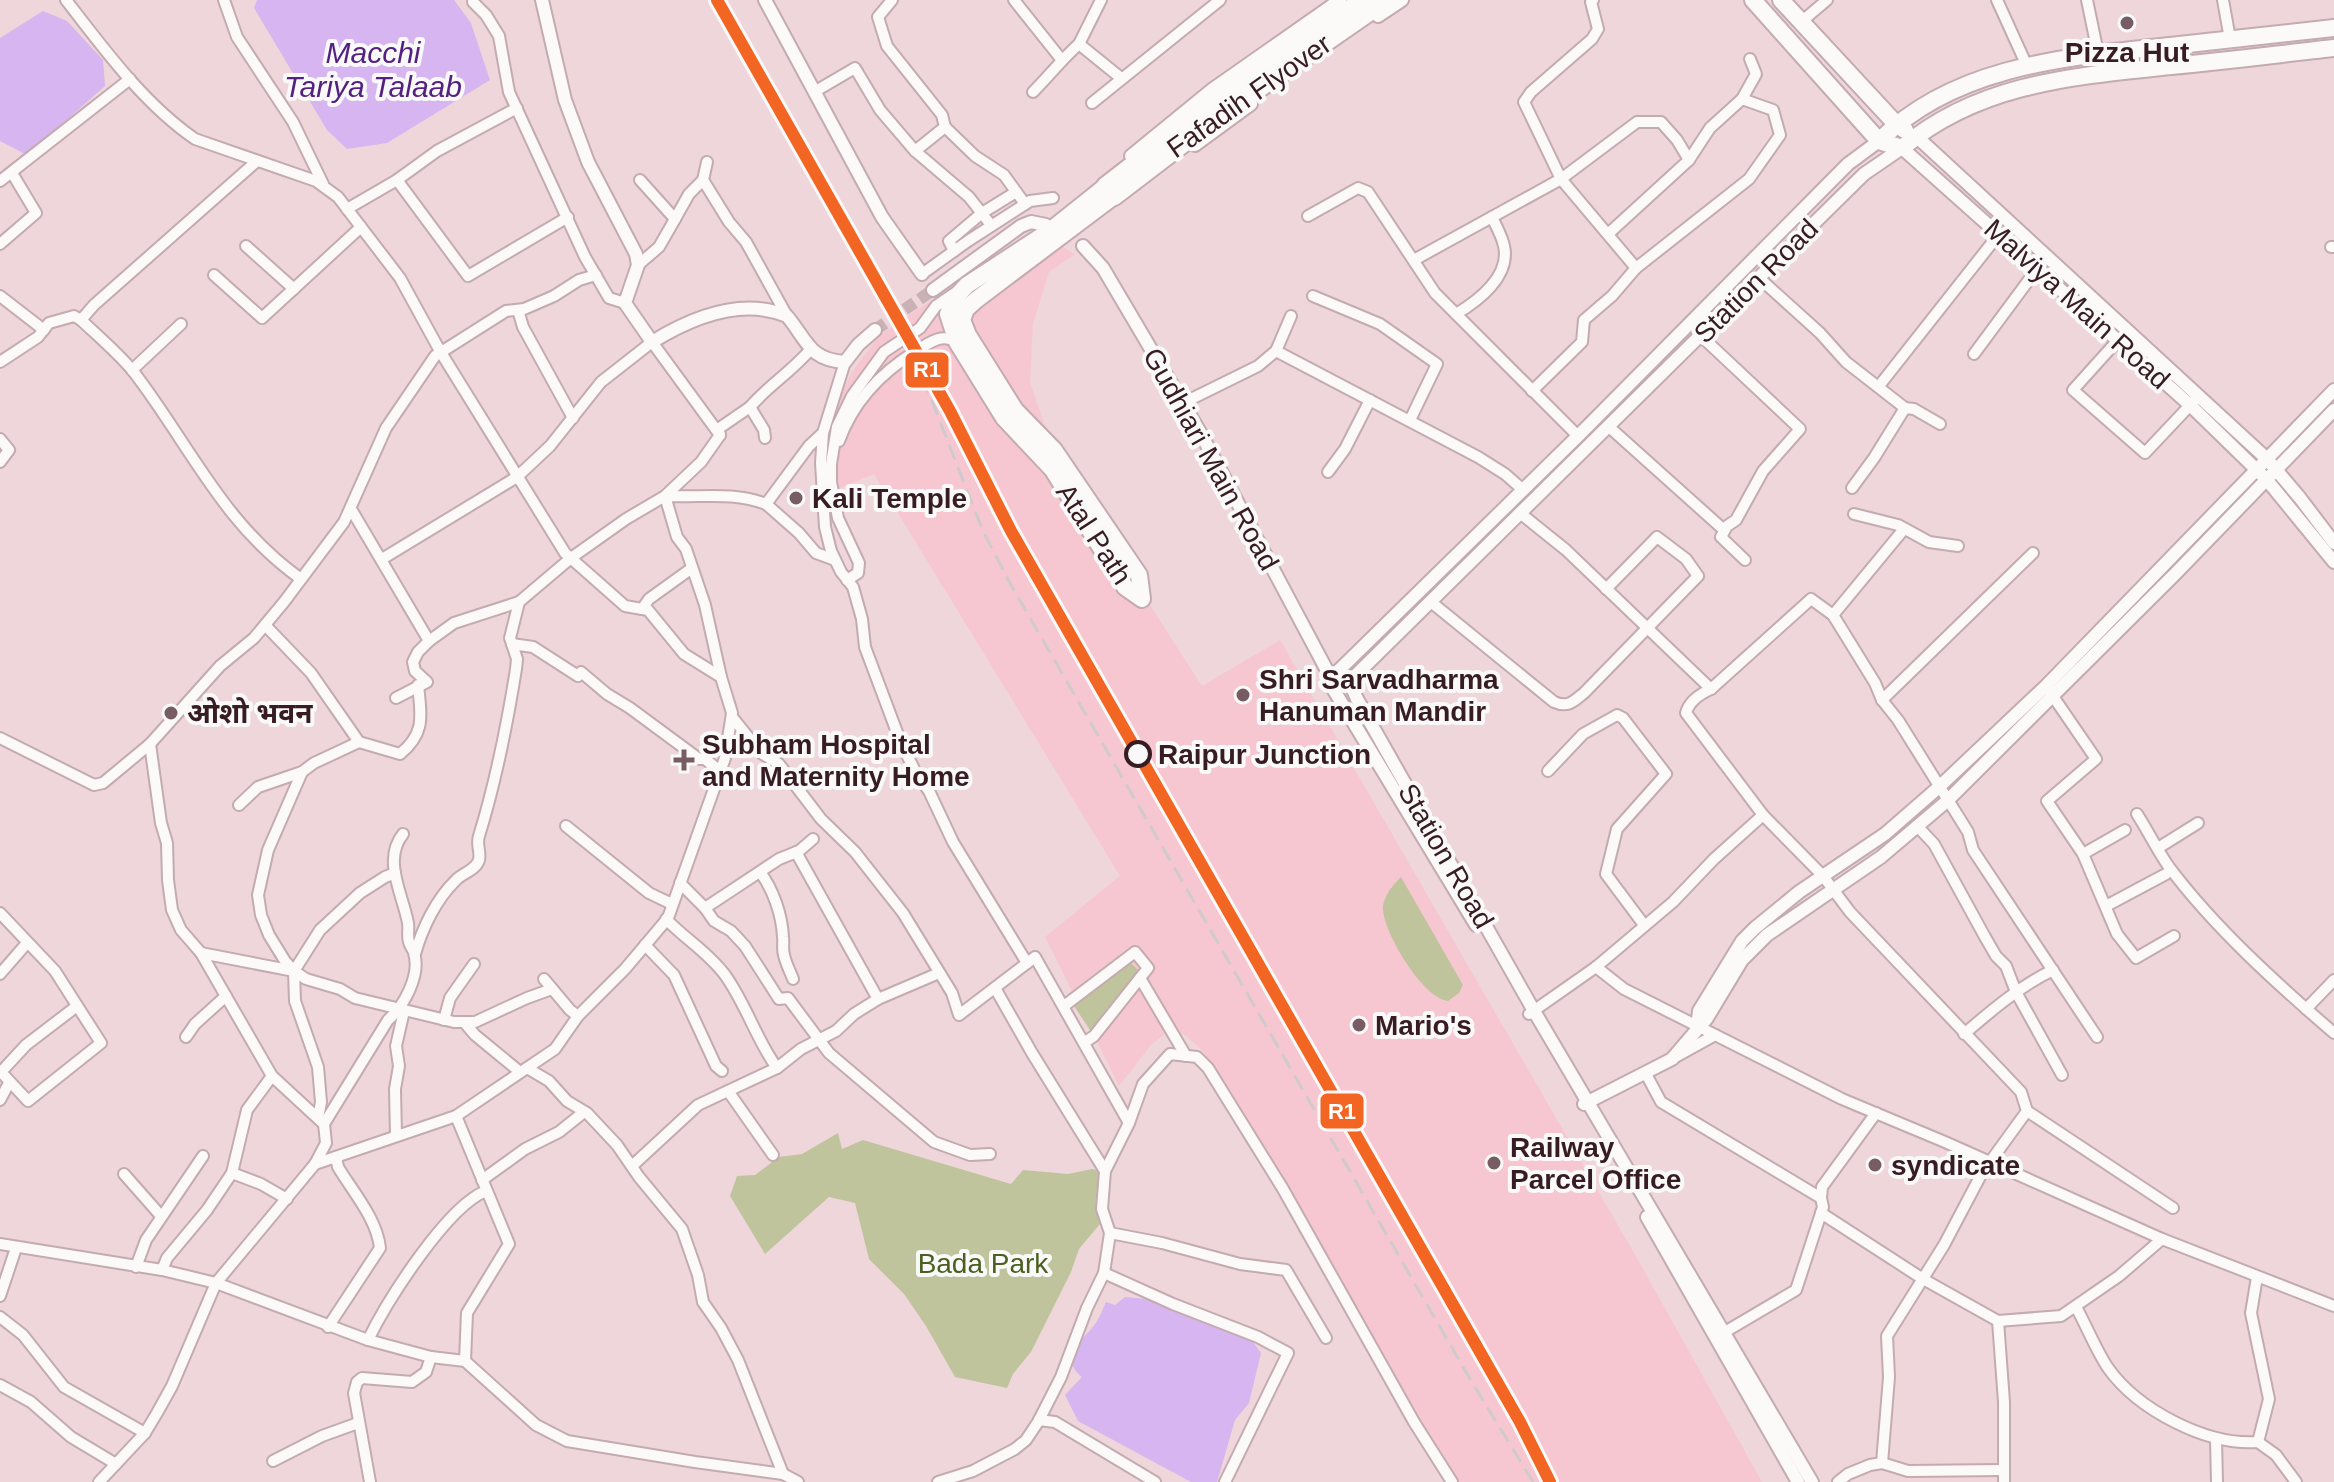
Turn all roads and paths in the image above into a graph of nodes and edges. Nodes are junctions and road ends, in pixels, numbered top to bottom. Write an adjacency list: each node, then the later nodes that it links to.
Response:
1 (66, 0): 31 (street)
2 (224, 0): 53 (street)
3 (542, 0): 76 (street)
4 (765, 0): 32 (street)
5 (892, 0): 38 (street)
6 (1014, 0): 27 (street)
7 (1101, 0): 24 (street)
8 (1220, 0): 30 (street)
9 (1340, 0): 54 (street)
10 (1363, 0): 47 (highway, Fafadih Flyover)
11 (1386, 0): 47 (highway, Fafadih Flyover)
12 (1402, 0): 54 (street)
13 (1593, 0): 48 (street)
14 (1753, 0): 40 (main road)
15 (1781, 0): 21 (main road)
16 (1827, 0): 21 (street)
17 (1997, 0): 29 (street)
18 (2087, 0): 26 (street)
19 (2223, 0): 23 (street)
20 (473, 2): 36 (street)
21 (1801, 22): 37 (main road)
22 (2334, 28): 23 (main road)
23 (2230, 39): 26 (main road)
24 (1079, 44): 27 (street); 30 (street)
25 (2334, 48): 39 (main road)
26 (2098, 53): 29 (main road)
27 (1061, 59): 33 (street)
28 (1750, 59): 34 (street)
29 (2027, 66): 37 (main road)
30 (1121, 78): 35 (street)
31 (130, 79): 44 (street); 46 (street)
32 (814, 92): 42 (street); 79 (street)
33 (1033, 92)
34 (1742, 99): 43 (street); 77 (street)
35 (1092, 103)
36 (517, 108): 49 (street); 61 (street)
37 (1896, 124): 39 (main road); 40 (main road)
38 (945, 127): 42 (street); 55 (street)
39 (1917, 137): 41 (main road); 69 (street)
40 (1879, 141): 41 (main road, Malviya Main Road); 125 (street, Station Road)
41 (1902, 148): 68 (street, Malviya Main Road); 82 (street, Station Road)
42 (915, 151): 59 (street)
43 (1689, 160): 48 (street); 67 (street)
44 (257, 161): 53 (street); 95 (street)
45 (707, 162): 51 (street)
46 (12, 173): 52 (street); 70 (street)
47 (1129, 176): 54 (highway, Fafadih Flyover)
48 (1561, 179): 62 (street); 67 (street)
49 (397, 180): 58 (street); 61 (street)
50 (640, 180): 63 (street)
51 (703, 180): 63 (street); 93 (street)
52 (0, 181)
53 (324, 185): 58 (street)
54 (1110, 191): 83 (main road, Atal Path); 102 (main road, Atal Path)
55 (1016, 192): 57 (street); 59 (street)
56 (1053, 198): 57 (street)
57 (1025, 204): 64 (street)
58 (347, 209): 66 (street)
59 (982, 213): 64 (street); 73 (street)
60 (1308, 216): 75 (street)
61 (568, 217): 81 (street)
62 (1492, 217): 75 (street); 91 (street)
63 (675, 219): 76 (street)
64 (991, 225): 73 (street)
65 (1046, 225): 85 (street)
66 (361, 227): 84 (street); 104 (street)
67 (1608, 234): 77 (street)
68 (1999, 234): 74 (street, Malviya Main Road); 110 (street)
69 (2032, 243): 74 (street); 89 (street)
70 (0, 244)
71 (246, 246): 84 (street)
72 (1083, 246): 115 (street, Gudhiari Main Road)
73 (954, 251): 79 (street)
74 (2022, 254): 78 (street, Malviya Main Road)
75 (1414, 260): 91 (street)
76 (638, 265): 88 (street)
77 (1636, 268): 112 (street)
78 (2037, 269): 92 (street, Malviya Main Road); 106 (street)
79 (922, 274)
80 (214, 275): 84 (street)
81 (596, 275): 88 (street); 90 (street)
82 (1758, 277): 99 (street, Station Road); 110 (street)
83 (967, 285): 102 (main road, Atal Path); 133 (street)
84 (294, 289)
85 (933, 290)
86 (0, 296): 97 (street)
87 (1313, 296): 120 (street)
88 (625, 303): 101 (street)
89 (2098, 303): 92 (street); 114 (street)
90 (518, 310): 104 (street); 119 (street)
91 (1456, 314): 112 (street)
92 (2088, 314): 100 (street, Malviya Main Road)
93 (787, 316): 101 (street); 103 (street)
94 (1291, 316): 105 (street)
95 (81, 320): 97 (street); 109 (street)
96 (181, 324): 109 (street)
97 (44, 330): 107 (street)
98 (875, 330): 108 (street)
99 (1701, 336): 122 (street, Station Road); 144 (street)
100 (2118, 340): 114 (street, Malviya Main Road); 114 (street)
101 (652, 342): 119 (street); 124 (street)
102 (957, 342): 133 (street)
103 (810, 350): 108 (street); 116 (street)
104 (440, 351): 132 (street); 138 (street)
105 (1276, 351): 113 (street); 115 (street)
106 (1974, 354)
107 (0, 362)
108 (845, 362): 123 (street)
109 (132, 370): 154 (street)
110 (1879, 386): 117 (street)
111 (2334, 390): 129 (street)
112 (1532, 391): 125 (street)
113 (1370, 400): 120 (street); 130 (street)
114 (2194, 401): 129 (street); 131 (street, Malviya Main Road)
115 (1183, 403): 166 (street, Gudhiari Main Road)
116 (750, 407): 124 (street); 126 (street)
117 (1905, 408): 121 (street); 134 (street)
118 (2334, 410): 129 (street)
119 (573, 418): 132 (street)
120 (1410, 420): 135 (street)
121 (1940, 424)
122 (1608, 426): 139 (street, Station Road); 144 (street)
123 (823, 433): 137 (street); 142 (street)
124 (720, 435): 136 (street)
125 (1578, 436): 135 (street, Station Road)
126 (765, 438)
127 (0, 439): 128 (street)
128 (0, 462)
129 (2272, 464): 131 (street); 145 (street)
130 (1328, 472)
131 (2262, 475): 152 (street, Malviya Main Road); 169 (street)
132 (517, 477): 148 (street); 149 (street)
133 (831, 482): 141 (street)
134 (1852, 488)
135 (1522, 489): 166 (street, Station Road)
136 (665, 496): 137 (street); 148 (street); 153 (street)
137 (766, 504): 150 (street)
138 (351, 509): 149 (street); 154 (street)
139 (1520, 513): 156 (street); 158 (street, Station Road)
140 (1854, 514): 143 (street)
141 (838, 518): 142 (street); 155 (street)
142 (825, 527): 150 (street)
143 (1904, 529): 146 (street); 160 (street)
144 (1724, 530): 151 (street)
145 (2334, 543)
146 (1958, 546)
147 (2033, 553): 171 (street)
148 (571, 558): 157 (street); 159 (street)
149 (382, 559): 163 (street)
150 (835, 560): 155 (street)
151 (1745, 560)
152 (2334, 562)
153 (692, 568): 159 (street); 165 (street)
154 (301, 579): 161 (street)
155 (847, 580): 210 (street)
156 (1606, 589): 162 (street); 162 (street)
157 (519, 602): 163 (street); 164 (street)
158 (1431, 602): 162 (street); 230 (street, Station Road)
159 (642, 609): 165 (street)
160 (1833, 615): 168 (street); 171 (street)
161 (265, 625): 174 (street); 175 (street)
162 (1648, 627): 168 (street)
163 (429, 641): 167 (street)
164 (512, 644): 176 (street); 209 (street)
165 (721, 677): 172 (street)
166 (1331, 678): 230 (street, Gudhiari Main Road)
167 (418, 685): 170 (street); 174 (street)
168 (1711, 689): 183 (street)
169 (2050, 692): 179 (street); 180 (street); 192 (street)
170 (396, 698)
171 (1882, 700): 179 (street)
172 (732, 717): 176 (street); 215 (street)
173 (0, 738): 175 (street)
174 (359, 742): 178 (street)
175 (150, 744): 208 (street)
176 (720, 771): 197 (street)
177 (1548, 771): 204 (street)
178 (302, 772): 181 (street); 214 (street)
179 (1939, 787): 180 (street); 196 (street)
180 (1947, 801): 186 (street); 213 (street)
181 (239, 805)
182 (2137, 814): 190 (street)
183 (1763, 815): 196 (street); 204 (street)
184 (2198, 823): 190 (street)
185 (566, 826): 199 (street)
186 (1918, 827): 198 (street); 223 (street)
187 (2125, 830): 192 (street)
188 (403, 834): 194 (street)
189 (813, 839): 191 (street)
190 (2158, 848): 228 (street)
191 (796, 852): 193 (street); 225 (street)
192 (2083, 854): 200 (street)
193 (760, 872): 201 (street); 219 (street)
194 (395, 873): 209 (street); 214 (street)
195 (2166, 874): 200 (street)
196 (1823, 876): 198 (street); 234 (street)
197 (680, 883): 199 (street); 201 (street)
198 (1832, 890): 234 (street); 236 (street)
199 (672, 904): 203 (street)
200 (2106, 906): 205 (street)
201 (705, 908): 240 (street)
202 (0, 913): 206 (street)
203 (666, 919): 207 (street); 244 (street)
204 (1644, 925): 212 (street)
205 (2174, 936)
206 (27, 943): 216 (street); 226 (street)
207 (645, 945): 231 (street); 246 (street)
208 (201, 953): 214 (street); 224 (street)
209 (415, 954): 229 (street)
210 (1027, 963): 221 (street); 227 (street)
211 (474, 964): 232 (street)
212 (1596, 967): 230 (street); 234 (street)
213 (2053, 970): 223 (street); 239 (street)
214 (294, 971): 229 (street); 259 (street)
215 (939, 973): 221 (street); 225 (street)
216 (0, 974)
217 (1140, 978): 227 (street); 241 (street); 242 (street)
218 (544, 979): 222 (street)
219 (793, 979)
220 (2334, 980): 228 (street)
221 (995, 988): 269 (street)
222 (552, 989): 231 (street); 233 (street)
223 (2016, 992): 236 (street); 249 (street)
224 (226, 996): 238 (street); 250 (street)
225 (878, 999): 240 (street)
226 (77, 1006): 247 (street); 251 (street)
227 (1064, 1006): 241 (street)
228 (2306, 1009): 235 (street)
229 (402, 1010): 232 (street); 259 (street); 261 (street)
230 (1532, 1012): 254 (street)
231 (578, 1016): 245 (street)
232 (444, 1020): 233 (street)
233 (464, 1022): 245 (street)
234 (1697, 1027): 237 (street); 243 (street)
235 (2334, 1033)
236 (1964, 1034): 255 (street)
237 (1715, 1035): 243 (street); 257 (street)
238 (186, 1037)
239 (2097, 1037)
240 (820, 1040): 244 (street); 262 (street)
241 (1085, 1042): 260 (street)
242 (1186, 1056): 260 (street); 316 (street)
243 (1672, 1059): 248 (street)
244 (777, 1068): 252 (street)
245 (523, 1070): 256 (street); 258 (street)
246 (722, 1071)
247 (0, 1072): 251 (street)
248 (1646, 1074): 254 (street); 273 (street)
249 (2062, 1075)
250 (272, 1076): 259 (street); 270 (street)
251 (9, 1083): 253 (street)
252 (728, 1091): 263 (street); 268 (street)
253 (0, 1100)
254 (1586, 1103): 294 (street)
255 (2027, 1111): 266 (street); 275 (street)
256 (584, 1112): 268 (street); 272 (street)
257 (1876, 1113): 266 (street); 273 (street)
258 (456, 1116): 261 (street); 272 (street)
259 (321, 1121): 267 (street)
260 (1129, 1123): 269 (street)
261 (396, 1136): 265 (street)
262 (990, 1154)
263 (773, 1155)
264 (203, 1156): 277 (street)
265 (336, 1157): 267 (street); 293 (street)
266 (1990, 1162): 279 (street); 286 (street)
267 (315, 1164): 274 (street)
268 (632, 1166): 309 (street)
269 (1105, 1171): 278 (street)
270 (232, 1173): 274 (street); 283 (street)
271 (124, 1174): 277 (street)
272 (484, 1185): 296 (street); 298 (street)
273 (1821, 1198): 276 (street)
274 (287, 1199): 287 (street)
275 (2173, 1208)
276 (1821, 1213): 286 (street); 294 (street)
277 (161, 1216): 282 (street)
278 (1110, 1233): 284 (street); 295 (street)
279 (2162, 1239): 285 (street); 290 (street)
280 (0, 1244): 281 (street)
281 (16, 1248): 282 (street); 288 (street)
282 (136, 1267): 283 (street)
283 (162, 1270): 287 (street)
284 (1104, 1273): 300 (street); 315 (street)
285 (2257, 1277): 289 (street); 304 (street)
286 (1923, 1279): 292 (street); 306 (street)
287 (216, 1283): 293 (street); 302 (street)
288 (0, 1296)
289 (2334, 1306)
290 (2076, 1307): 292 (street); 303 (street)
291 (0, 1317): 302 (street)
292 (1998, 1321): 308 (street)
293 (328, 1327): 296 (street)
294 (1720, 1336): 317 (street); 318 (street)
295 (1326, 1338)
296 (368, 1340): 297 (street)
297 (431, 1357): 298 (street); 301 (street)
298 (465, 1361): 309 (street)
299 (0, 1385): 307 (street)
300 (1039, 1420): 313 (street); 314 (street)
301 (358, 1423): 305 (street); 311 (street)
302 (145, 1433): 307 (street)
303 (2216, 1439): 304 (street); 321 (street)
304 (2258, 1442): 322 (street)
305 (273, 1461)
306 (1882, 1463): 308 (street); 319 (street)
307 (116, 1464): 310 (street)
308 (2002, 1470): 320 (street)
309 (783, 1474): 312 (street)
310 (99, 1482)
311 (370, 1482)
312 (798, 1482)
313 (938, 1482)
314 (1155, 1482)
315 (1225, 1482)
316 (1452, 1482)
317 (1798, 1482)
318 (1812, 1482)
319 (1838, 1482)
320 (2004, 1482)
321 (2217, 1482)
322 (2296, 1482)

